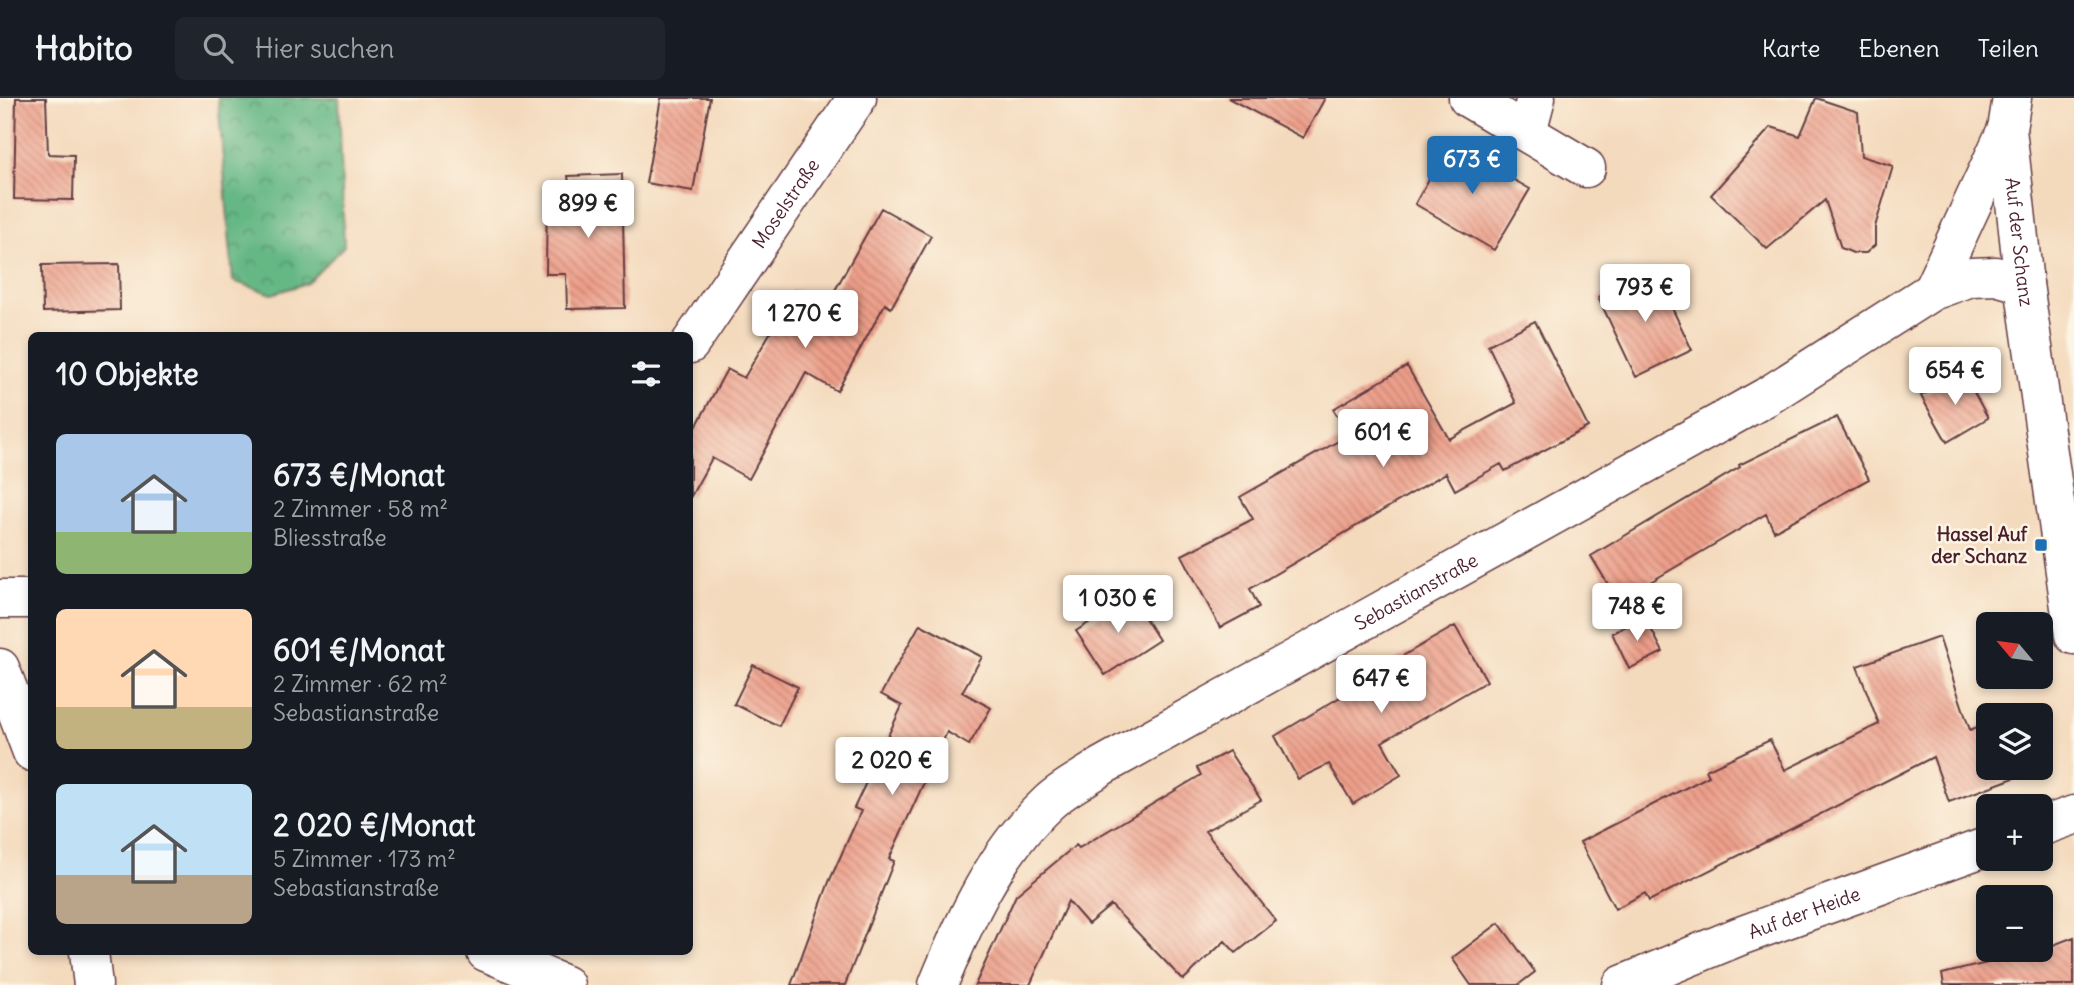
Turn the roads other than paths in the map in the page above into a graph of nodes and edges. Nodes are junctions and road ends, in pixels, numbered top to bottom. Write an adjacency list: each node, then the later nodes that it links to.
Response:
1 (857, 98): 8 (street, Moselstraße)
2 (1468, 98): 4 (street)
3 (2009, 113): 6 (street, Auf der Schanz); 7 (street)
4 (1532, 115): 5 (street)
5 (1586, 168)
6 (2024, 284): 7 (street, Sebastianstraße); 11 (street, Auf der Schanz)
7 (1932, 291): 21 (street, Sebastianstraße)
8 (693, 340)
9 (28, 598): 10 (street)
10 (0, 599)
11 (2074, 635)
12 (0, 668): 13 (street)
13 (28, 742)
14 (2074, 815): 15 (street)
15 (2053, 822)
16 (1976, 850): 22 (street, Auf der Heide)
17 (89, 955): 19 (street)
18 (493, 955): 20 (street)
19 (93, 985)
20 (565, 985)
21 (938, 985)
22 (1622, 985)

